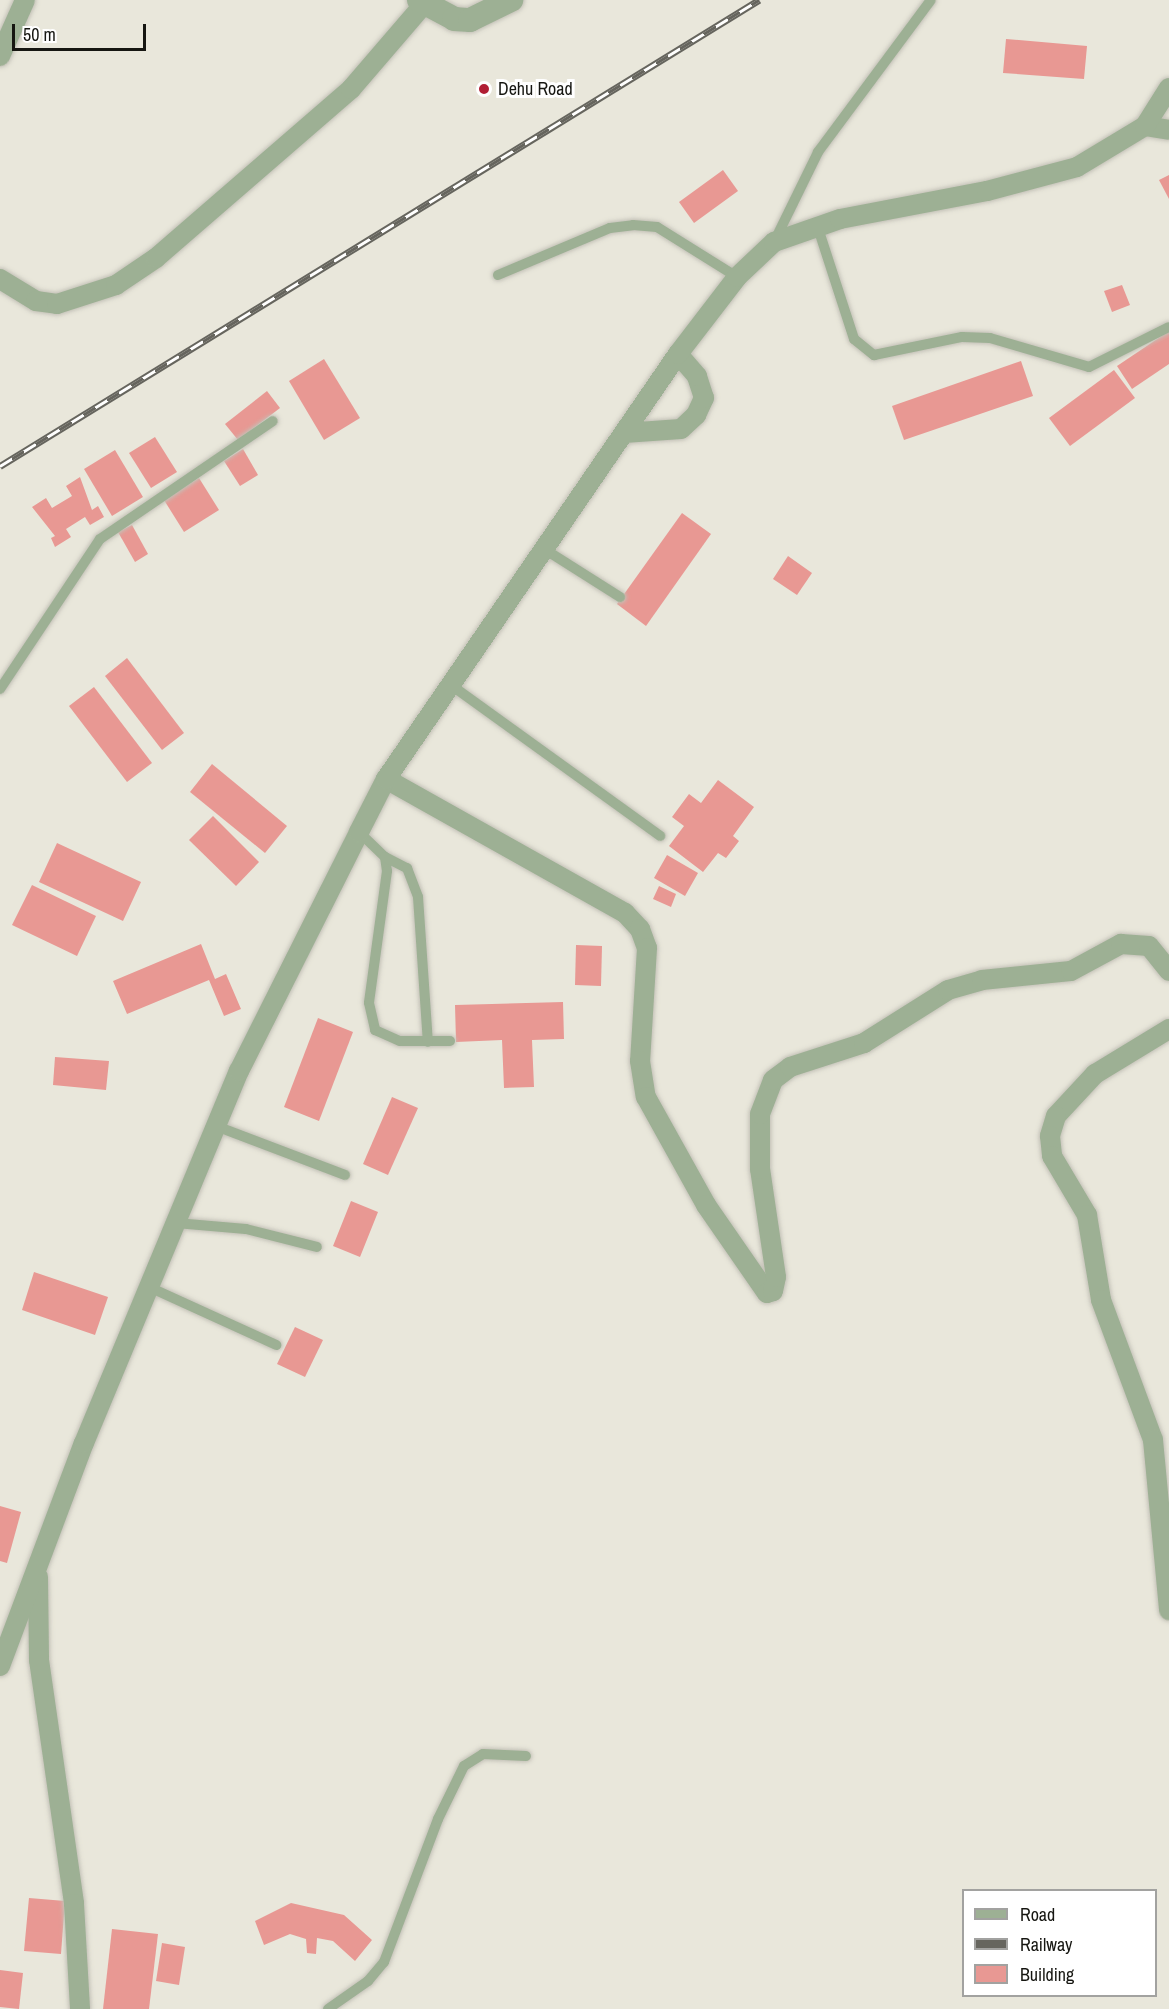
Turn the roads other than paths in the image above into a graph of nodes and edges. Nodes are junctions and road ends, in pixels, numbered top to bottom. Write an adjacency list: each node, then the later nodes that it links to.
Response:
1 (25, 0): 5 (street)
2 (511, 0): 4 (street)
3 (931, 0): 10 (lane)
4 (422, 2): 13 (street)
5 (0, 56)
6 (1169, 88): 7 (street)
7 (1144, 126): 8 (street); 9 (street)
8 (1169, 130)
9 (817, 225): 10 (street); 14 (lane)
10 (774, 242): 12 (street)
11 (498, 275): 12 (lane)
12 (737, 277): 15 (street)
13 (0, 279)
14 (1169, 327)
15 (678, 354): 17 (street); 17 (street)
16 (273, 421): 21 (lane)
17 (624, 433): 18 (street)
18 (544, 549): 19 (lane); 20 (street)
19 (620, 597)
20 (451, 685): 22 (street); 24 (lane)
21 (0, 689)
22 (386, 779): 23 (street); 26 (street)
23 (359, 832): 25 (lane); 30 (street)
24 (660, 836)
25 (385, 857): 29 (lane); 29 (lane)
26 (1169, 971)
27 (1169, 1029): 37 (street)
28 (450, 1041): 29 (lane)
29 (428, 1042)
30 (216, 1126): 31 (lane); 32 (street)
31 (345, 1174)
32 (176, 1223): 33 (lane); 34 (street)
33 (317, 1247)
34 (149, 1287): 35 (lane); 36 (street)
35 (276, 1345)
36 (38, 1566): 38 (street); 40 (street)
37 (1169, 1610)
38 (0, 1666)
39 (526, 1756): 41 (lane)
40 (80, 2009)
41 (328, 2009)

